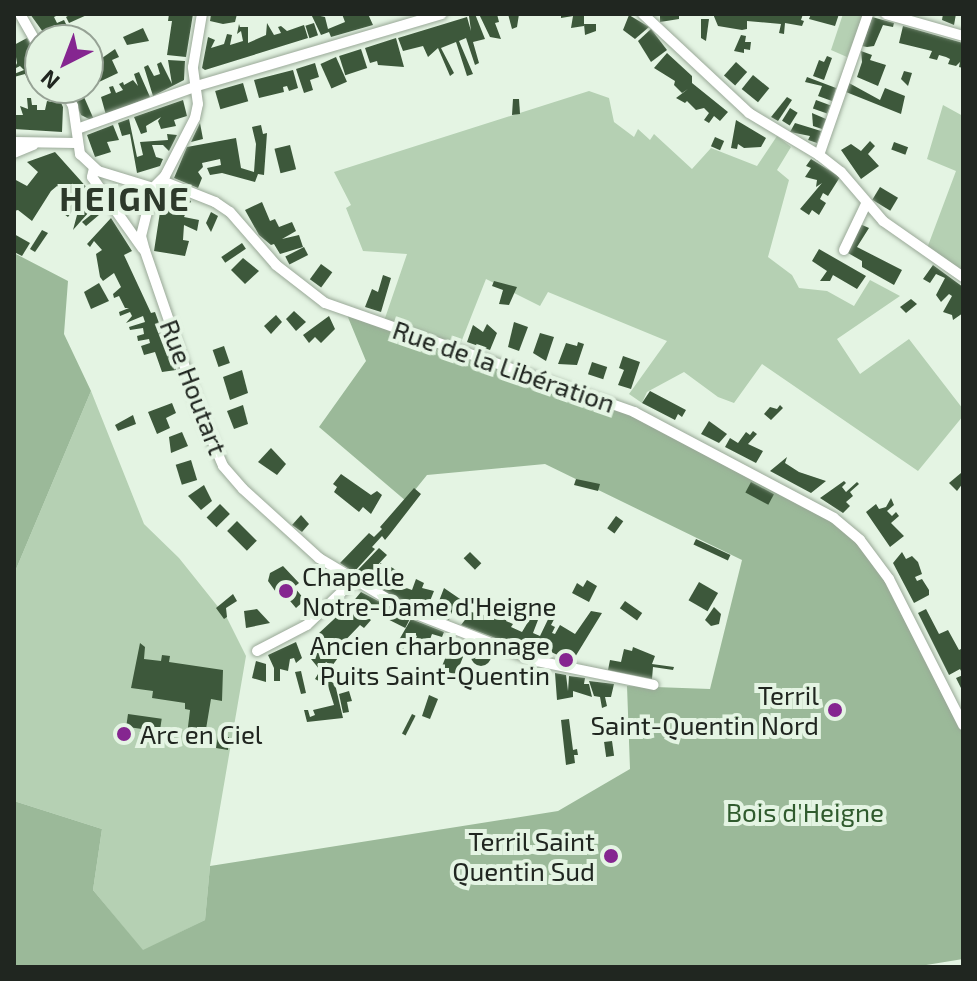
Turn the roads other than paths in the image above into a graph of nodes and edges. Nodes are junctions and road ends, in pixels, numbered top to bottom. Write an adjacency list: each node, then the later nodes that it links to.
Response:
1 (202, 14): 7 (street)
2 (442, 14): 7 (street)
3 (643, 14): 16 (street)
4 (868, 14): 16 (street)
5 (886, 14): 6 (street)
6 (963, 36)
7 (197, 86): 8 (street); 10 (street)
8 (181, 94): 10 (street); 11 (street)
9 (72, 104): 11 (street)
10 (195, 118): 18 (street, Rue Houtart)
11 (77, 129): 13 (street)
12 (14, 142): 14 (street)
13 (76, 143): 14 (street); 17 (street)
14 (35, 144): 15 (street)
15 (14, 153)
16 (819, 155): 19 (street)
17 (94, 168): 18 (street, Rue de la Libération); 21 (street)
18 (157, 184): 21 (street, Rue Houtart); 26 (street, Rue de la Libération)
19 (866, 204): 20 (street); 22 (street)
20 (844, 250)
21 (145, 251): 23 (street, Rue Houtart)
22 (963, 277)
23 (353, 581): 24 (street); 25 (street, Rue Houtart)
24 (257, 651)
25 (654, 685)
26 (963, 725)

